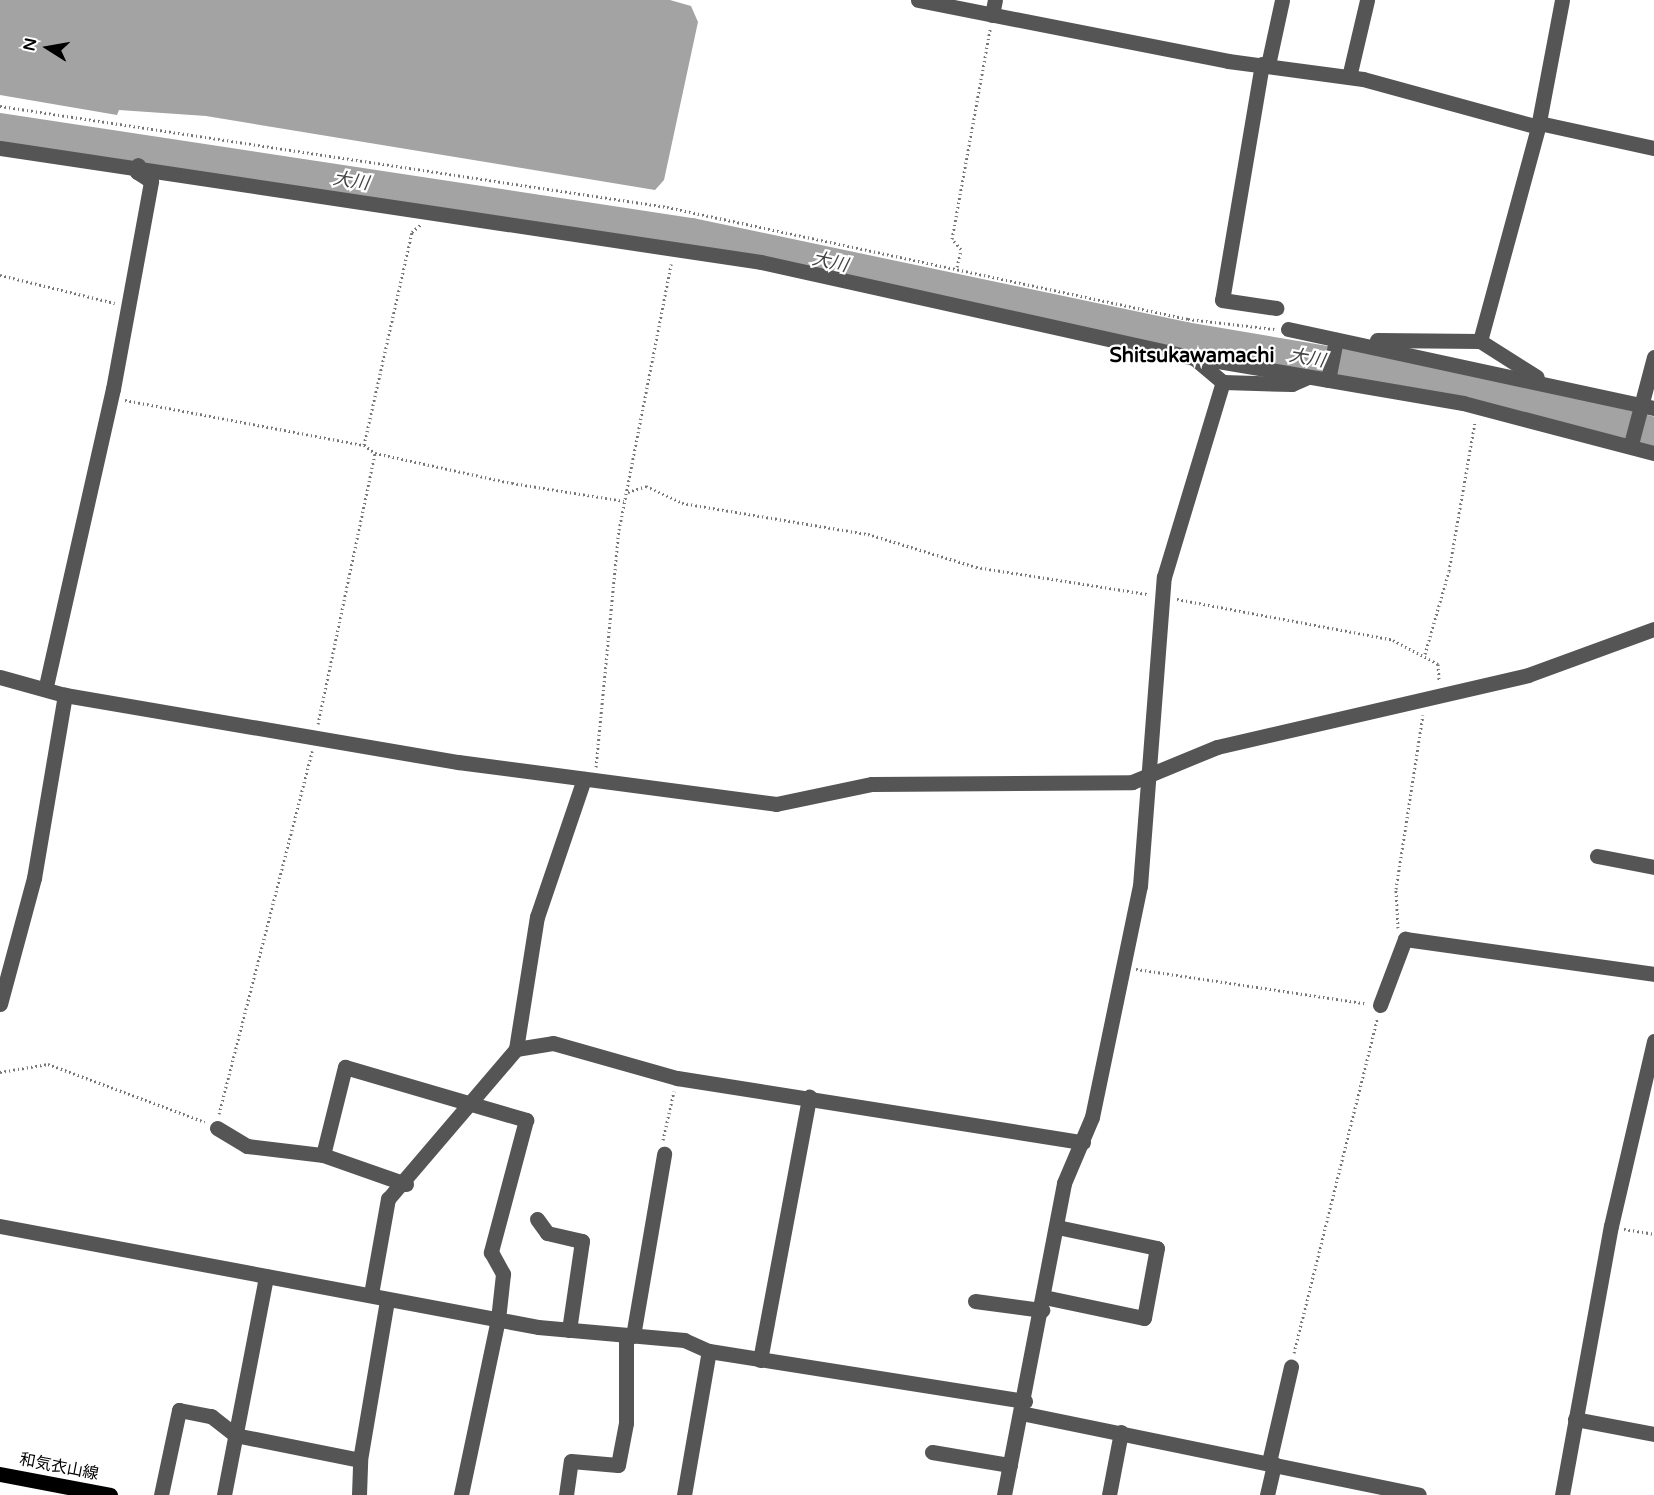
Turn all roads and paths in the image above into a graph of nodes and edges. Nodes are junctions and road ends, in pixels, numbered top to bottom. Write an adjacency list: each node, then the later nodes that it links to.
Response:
1 (918, 0): 5 (street)
2 (1282, 0): 6 (street)
3 (1367, 0): 7 (street)
4 (1562, 0): 9 (street)
5 (994, 8): 6 (street); 15 (path)
6 (1265, 65): 7 (street); 18 (street)
7 (1348, 77): 9 (street)
8 (0, 106): 15 (path)
9 (1538, 125): 11 (street); 20 (street)
10 (0, 148): 12 (street)
11 (1654, 148)
12 (138, 165): 17 (street); 24 (street)
13 (428, 225): 33 (path)
14 (679, 257): 36 (path)
15 (957, 267): 19 (path)
16 (0, 275): 17 (path)
17 (124, 305): 29 (street)
18 (1276, 308)
19 (1287, 329): 21 (street)
20 (1480, 341): 22 (street); 28 (street)
21 (1336, 343): 22 (street); 26 (street)
22 (1353, 343): 28 (street)
23 (1654, 357): 30 (street)
24 (1194, 358): 25 (street); 27 (street)
25 (1308, 377): 26 (street); 27 (street)
26 (1328, 378): 32 (street)
27 (1223, 382): 38 (street)
28 (1546, 382): 30 (street)
29 (111, 397): 33 (path); 43 (street)
30 (1645, 407): 32 (street)
31 (1486, 420): 41 (path)
32 (1632, 441): 35 (street)
33 (364, 445): 34 (path)
34 (375, 453): 37 (path); 47 (path)
35 (1654, 453)
36 (628, 492): 37 (path); 38 (path)
37 (624, 501): 49 (path)
38 (1163, 596): 41 (path); 48 (street)
39 (1654, 629): 40 (street); 44 (street)
40 (1654, 634)
41 (1425, 654): 44 (path)
42 (0, 677): 43 (street)
43 (46, 686): 45 (street)
44 (1439, 692): 46 (street)
45 (65, 694): 47 (street); 55 (street)
46 (1421, 696): 48 (street); 52 (path)
47 (315, 738): 49 (street); 63 (path)
48 (1145, 779): 49 (street); 53 (street)
49 (590, 780): 58 (street)
50 (1597, 856): 51 (street)
51 (1654, 867)
52 (1401, 941): 54 (street); 56 (street)
53 (1125, 967): 56 (path); 64 (street)
54 (1654, 974)
55 (0, 1004)
56 (1380, 1005): 83 (path)
57 (1654, 1041): 70 (street)
58 (516, 1049): 60 (street); 62 (street)
59 (0, 1072): 63 (path)
60 (677, 1078): 61 (street); 65 (path)
61 (809, 1097): 64 (street); 82 (street)
62 (474, 1103): 66 (street); 67 (street); 78 (street)
63 (216, 1128): 66 (street)
64 (1083, 1142): 71 (street)
65 (664, 1154): 80 (street)
66 (323, 1155): 67 (street)
67 (406, 1184): 74 (street)
68 (537, 1219): 79 (street)
69 (0, 1226): 73 (street)
70 (1611, 1226): 72 (path); 85 (street)
71 (1057, 1227): 77 (street); 77 (street)
72 (1654, 1234)
73 (266, 1276): 74 (street); 88 (street)
74 (370, 1294): 75 (street)
75 (387, 1300): 78 (street); 90 (street)
76 (975, 1301): 77 (street)
77 (1043, 1304): 84 (street)
78 (498, 1319): 79 (street); 99 (street)
79 (569, 1330): 80 (street)
80 (629, 1335): 81 (street); 100 (street)
81 (709, 1351): 82 (street); 101 (street)
82 (760, 1359): 84 (street)
83 (1291, 1367): 91 (street)
84 (1023, 1407): 86 (street); 92 (street)
85 (1575, 1419): 87 (street); 106 (street)
86 (1120, 1432): 91 (street); 103 (street)
87 (1654, 1434)
88 (235, 1436): 90 (street); 96 (street); 97 (street)
89 (932, 1452): 92 (street)
90 (360, 1460): 98 (street)
91 (1271, 1463): 94 (street); 104 (street)
92 (1010, 1465): 102 (street)
93 (0, 1474): 95 (main road, 和気衣山線)
94 (1389, 1492): 105 (street)
95 (110, 1495)
96 (161, 1495)
97 (224, 1495)
98 (359, 1495)
99 (461, 1495)
100 (566, 1495)
101 (684, 1495)
102 (1004, 1495)
103 (1109, 1495)
104 (1267, 1495)
105 (1419, 1495)
106 (1562, 1495)

